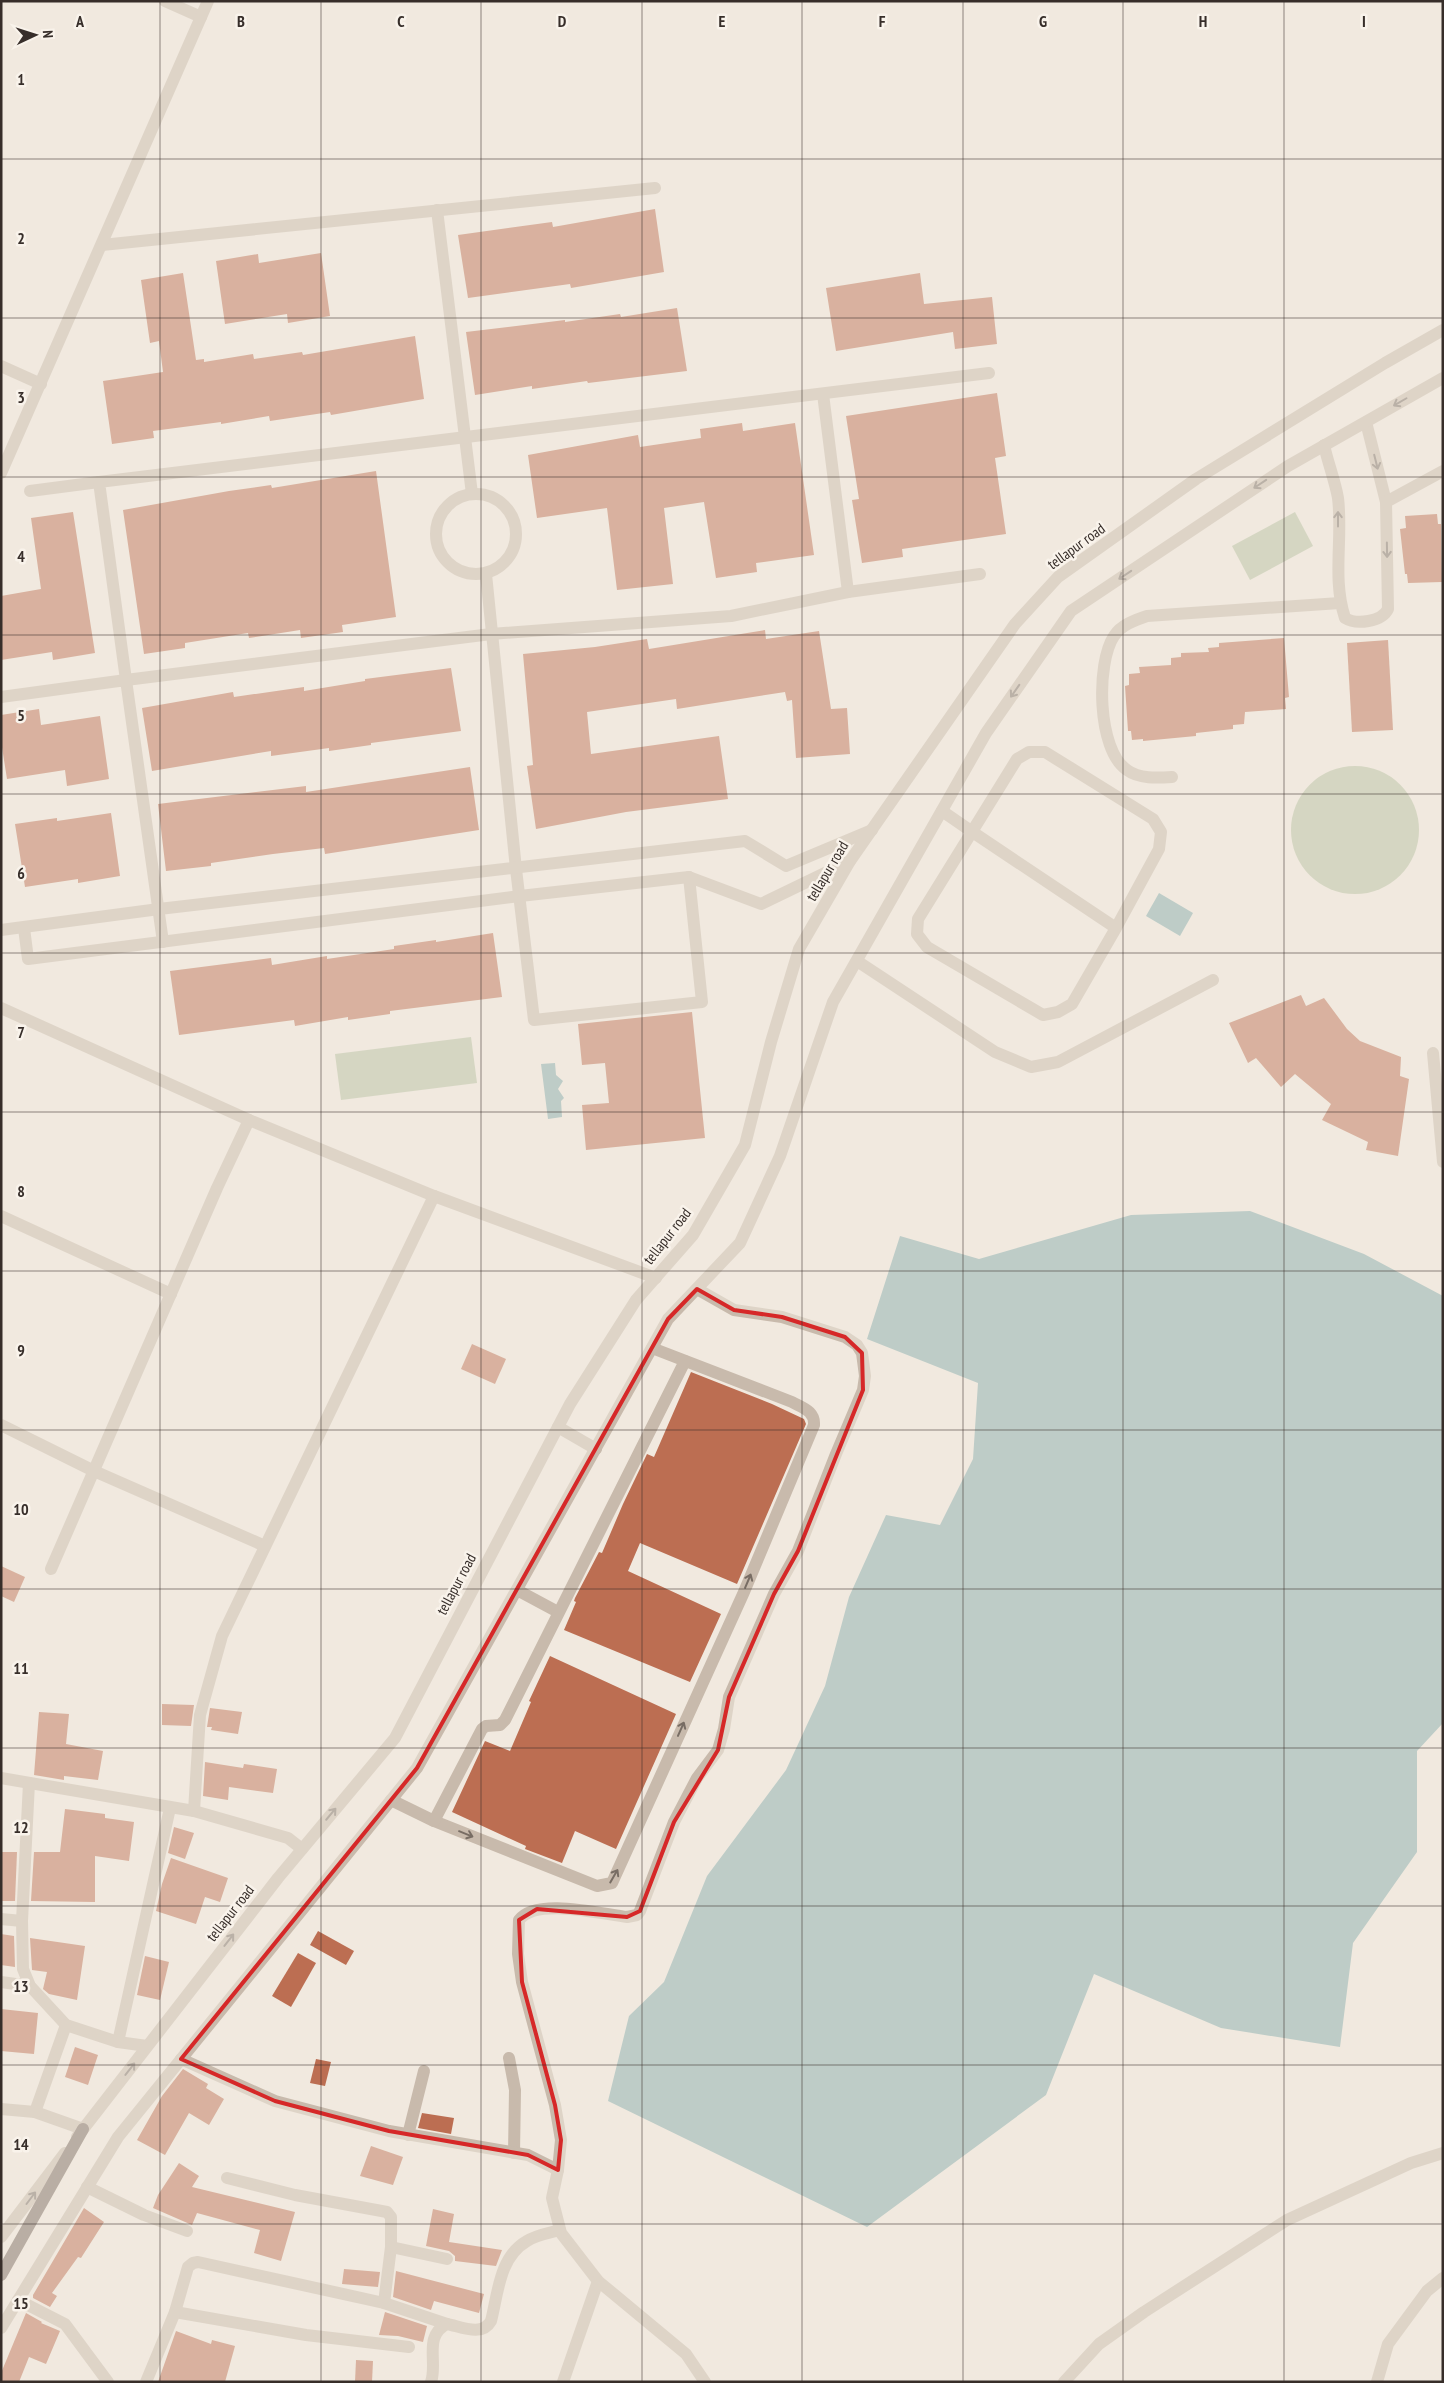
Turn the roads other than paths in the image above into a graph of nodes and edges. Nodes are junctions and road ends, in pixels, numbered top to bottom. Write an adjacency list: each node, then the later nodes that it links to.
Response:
1 (165, 1): 3 (street)
2 (208, 1): 3 (street)
3 (201, 17): 6 (street)
4 (655, 188): 5 (street)
5 (437, 210): 6 (street); 14 (street)
6 (102, 245): 11 (street)
7 (1443, 330): 31 (street, tellapur road)
8 (1, 366): 11 (street)
9 (989, 373): 12 (street)
10 (1443, 378): 13 (street, one-way to 13)
11 (41, 384): 17 (street)
12 (823, 394): 14 (street); 24 (street)
13 (1366, 422): 15 (street); 21 (street, one-way to 21)
14 (466, 436): 18 (street); 20 (street)
15 (1324, 446): 25 (street, one-way to 15); 30 (street, one-way to 30)
16 (1443, 471): 21 (street)
17 (1, 473)
18 (99, 482): 19 (street); 27 (street)
19 (30, 490)
20 (472, 494): 22 (street); 22 (street)
21 (1386, 502): 25 (street, one-way to 25)
22 (486, 574): 26 (street)
23 (980, 574): 24 (street)
24 (848, 592): 26 (street)
25 (1340, 603): 29 (street)
26 (491, 634): 27 (street); 34 (street)
27 (126, 680): 28 (street); 37 (street)
28 (1, 697)
29 (1172, 777)
30 (942, 811): 32 (street); 42 (street)
31 (872, 830): 33 (street, tellapur road); 34 (street)
32 (971, 831): 39 (street); 39 (street); 39 (street)
33 (850, 861): 35 (street); 50 (street, tellapur road)
34 (516, 869): 36 (street); 37 (street)
35 (689, 877): 36 (street); 36 (street)
36 (520, 896): 41 (street)
37 (159, 909): 38 (street); 41 (street)
38 (24, 928): 40 (street); 41 (street)
39 (1116, 928)
40 (1, 930)
41 (163, 942)
42 (857, 961): 43 (street); 51 (street)
43 (1213, 980)
44 (1, 1008): 46 (street)
45 (1432, 1053): 47 (street)
46 (249, 1120): 48 (street); 52 (street)
47 (1443, 1162)
48 (434, 1196): 50 (street); 59 (street)
49 (1, 1216): 52 (street)
50 (656, 1278): 56 (street, tellapur road)
51 (697, 1289): 53 (street); 86 (street)
52 (171, 1294): 58 (street)
53 (652, 1348): 54 (street); 57 (street)
54 (685, 1361): 62 (street); 68 (street, one-way to 54)
55 (1, 1425): 58 (street)
56 (558, 1427): 57 (street); 69 (street, tellapur road, one-way to 56)
57 (596, 1449): 61 (street)
58 (94, 1471): 59 (street); 60 (street)
59 (265, 1546): 67 (street)
60 (51, 1569)
61 (517, 1590): 62 (street); 65 (street)
62 (558, 1612): 68 (street)
63 (1, 1778): 64 (street)
64 (28, 1783): 66 (street); 71 (street)
65 (391, 1800): 68 (street); 78 (street)
66 (170, 1808): 67 (street); 75 (street)
67 (194, 1811): 69 (street)
68 (434, 1821)
69 (302, 1849): 76 (street, tellapur road, one-way to 69)
70 (1, 1919): 71 (street)
71 (22, 1921): 73 (street)
72 (1, 1982): 73 (street)
73 (30, 1986): 74 (street)
74 (66, 2025): 75 (street); 81 (street)
75 (118, 2042): 76 (street)
76 (147, 2046): 82 (street, tellapur road, one-way to 76)
77 (509, 2058): 84 (street)
78 (181, 2059): 83 (street); 88 (street)
79 (424, 2071): 83 (street)
80 (1, 2109): 81 (street)
81 (35, 2112): 82 (street)
82 (83, 2129): 91 (street, tellapur road, one-way to 82); 94 (main road)
83 (408, 2135): 84 (street)
84 (514, 2153): 86 (street)
85 (1443, 2153): 108 (street)
86 (558, 2170): 89 (street)
87 (226, 2178): 92 (street)
88 (87, 2187): 90 (street); 97 (street)
89 (560, 2230): 96 (street); 100 (street)
90 (187, 2231)
91 (1, 2236)
92 (391, 2247): 93 (street); 98 (street)
93 (447, 2259)
94 (1, 2275)
95 (1443, 2278): 109 (street)
96 (598, 2281): 106 (street); 107 (street)
97 (18, 2300): 101 (street); 103 (street)
98 (384, 2304): 99 (street); 100 (street)
99 (174, 2312): 102 (street); 104 (street)
100 (447, 2324): 105 (street)
101 (1, 2328)
102 (409, 2347)
103 (101, 2378)
104 (146, 2382)
105 (431, 2382)
106 (563, 2382)
107 (705, 2382)
108 (1064, 2382)
109 (1377, 2382)

